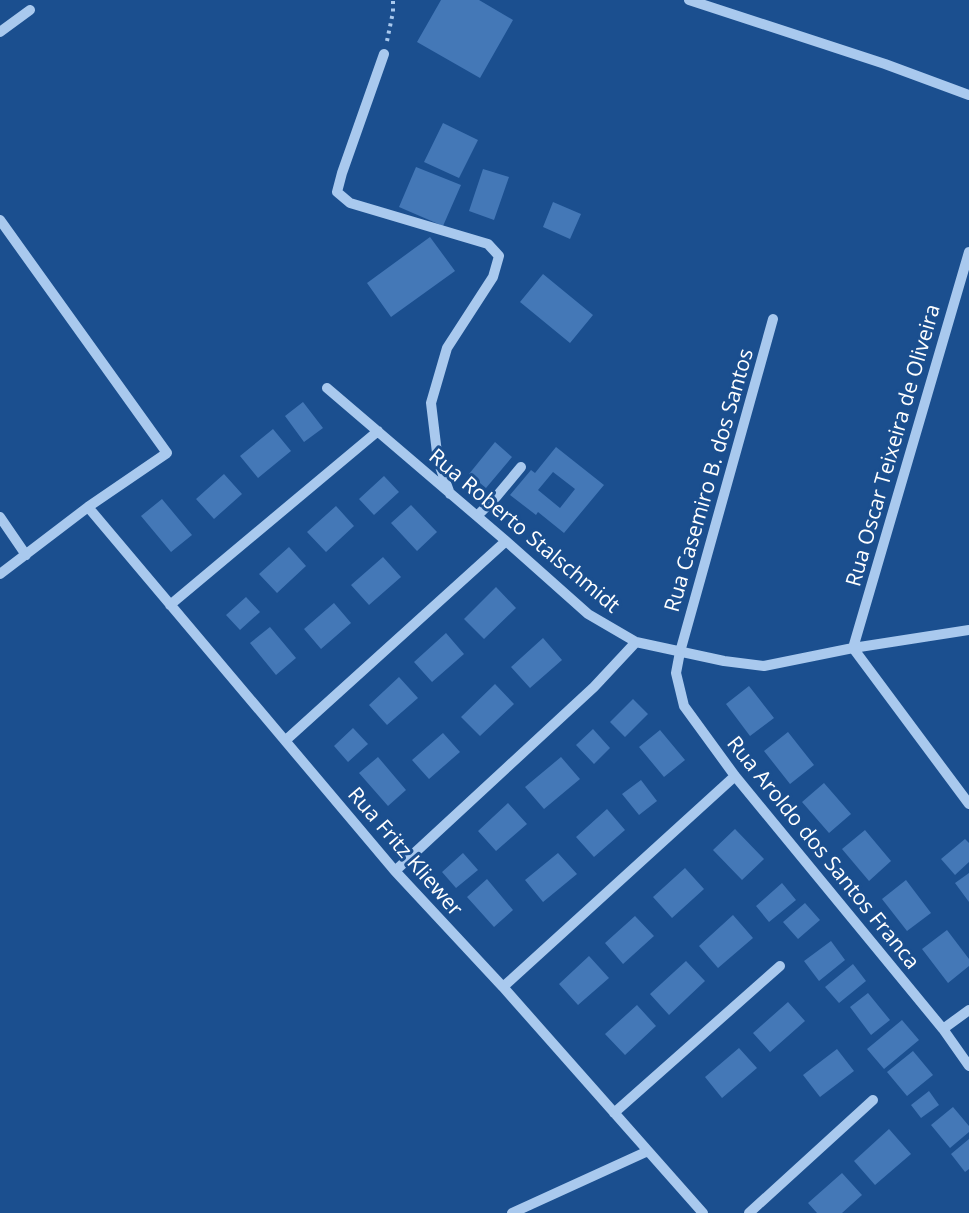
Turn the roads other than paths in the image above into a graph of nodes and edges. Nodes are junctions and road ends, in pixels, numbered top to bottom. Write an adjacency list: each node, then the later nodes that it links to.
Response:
1 (689, 0): 5 (street)
2 (30, 10): 3 (street)
3 (0, 32)
4 (384, 54): 12 (street)
5 (969, 95)
6 (0, 220): 13 (street)
7 (969, 252): 22 (street, Rua Oscar Teixeira de Oliveira)
8 (773, 319): 23 (street, Rua Casemiro B. dos Santos)
9 (327, 388): 10 (street, Rua Roberto Stalschmidt)
10 (378, 431): 12 (street, Rua Roberto Stalschmidt); 19 (street)
11 (521, 467): 14 (street)
12 (450, 495): 14 (street, Rua Roberto Stalschmidt)
13 (88, 507): 17 (street); 19 (street, Rua Fritz Kliewer)
14 (477, 516): 16 (street, Rua Roberto Stalschmidt)
15 (0, 517): 17 (street)
16 (506, 541): 21 (street, Rua Roberto Stalschmidt); 24 (street)
17 (27, 555): 18 (street)
18 (0, 574)
19 (170, 605): 24 (street, Rua Fritz Kliewer)
20 (969, 630): 22 (street, Rua Roberto Stalschmidt)
21 (636, 642): 23 (street, Rua Roberto Stalschmidt); 27 (street)
22 (853, 648): 23 (street, Rua Roberto Stalschmidt); 26 (street)
23 (680, 652): 25 (street, Rua Aroldo dos Santos Franca)
24 (286, 740): 27 (street, Rua Fritz Kliewer)
25 (735, 776): 29 (street); 31 (street, Rua Aroldo dos Santos Franca)
26 (969, 804)
27 (395, 871): 29 (street, Rua Fritz Kliewer)
28 (780, 966): 34 (street)
29 (503, 987): 34 (street, Rua Fritz Kliewer)
30 (969, 1010): 31 (street)
31 (943, 1029): 32 (street, Rua Aroldo dos Santos Franca)
32 (969, 1066)
33 (873, 1100): 38 (street)
34 (614, 1113): 35 (street, Rua Fritz Kliewer)
35 (648, 1151): 36 (street); 37 (street, Rua Fritz Kliewer)
36 (512, 1213)
37 (703, 1213)
38 (749, 1213)

